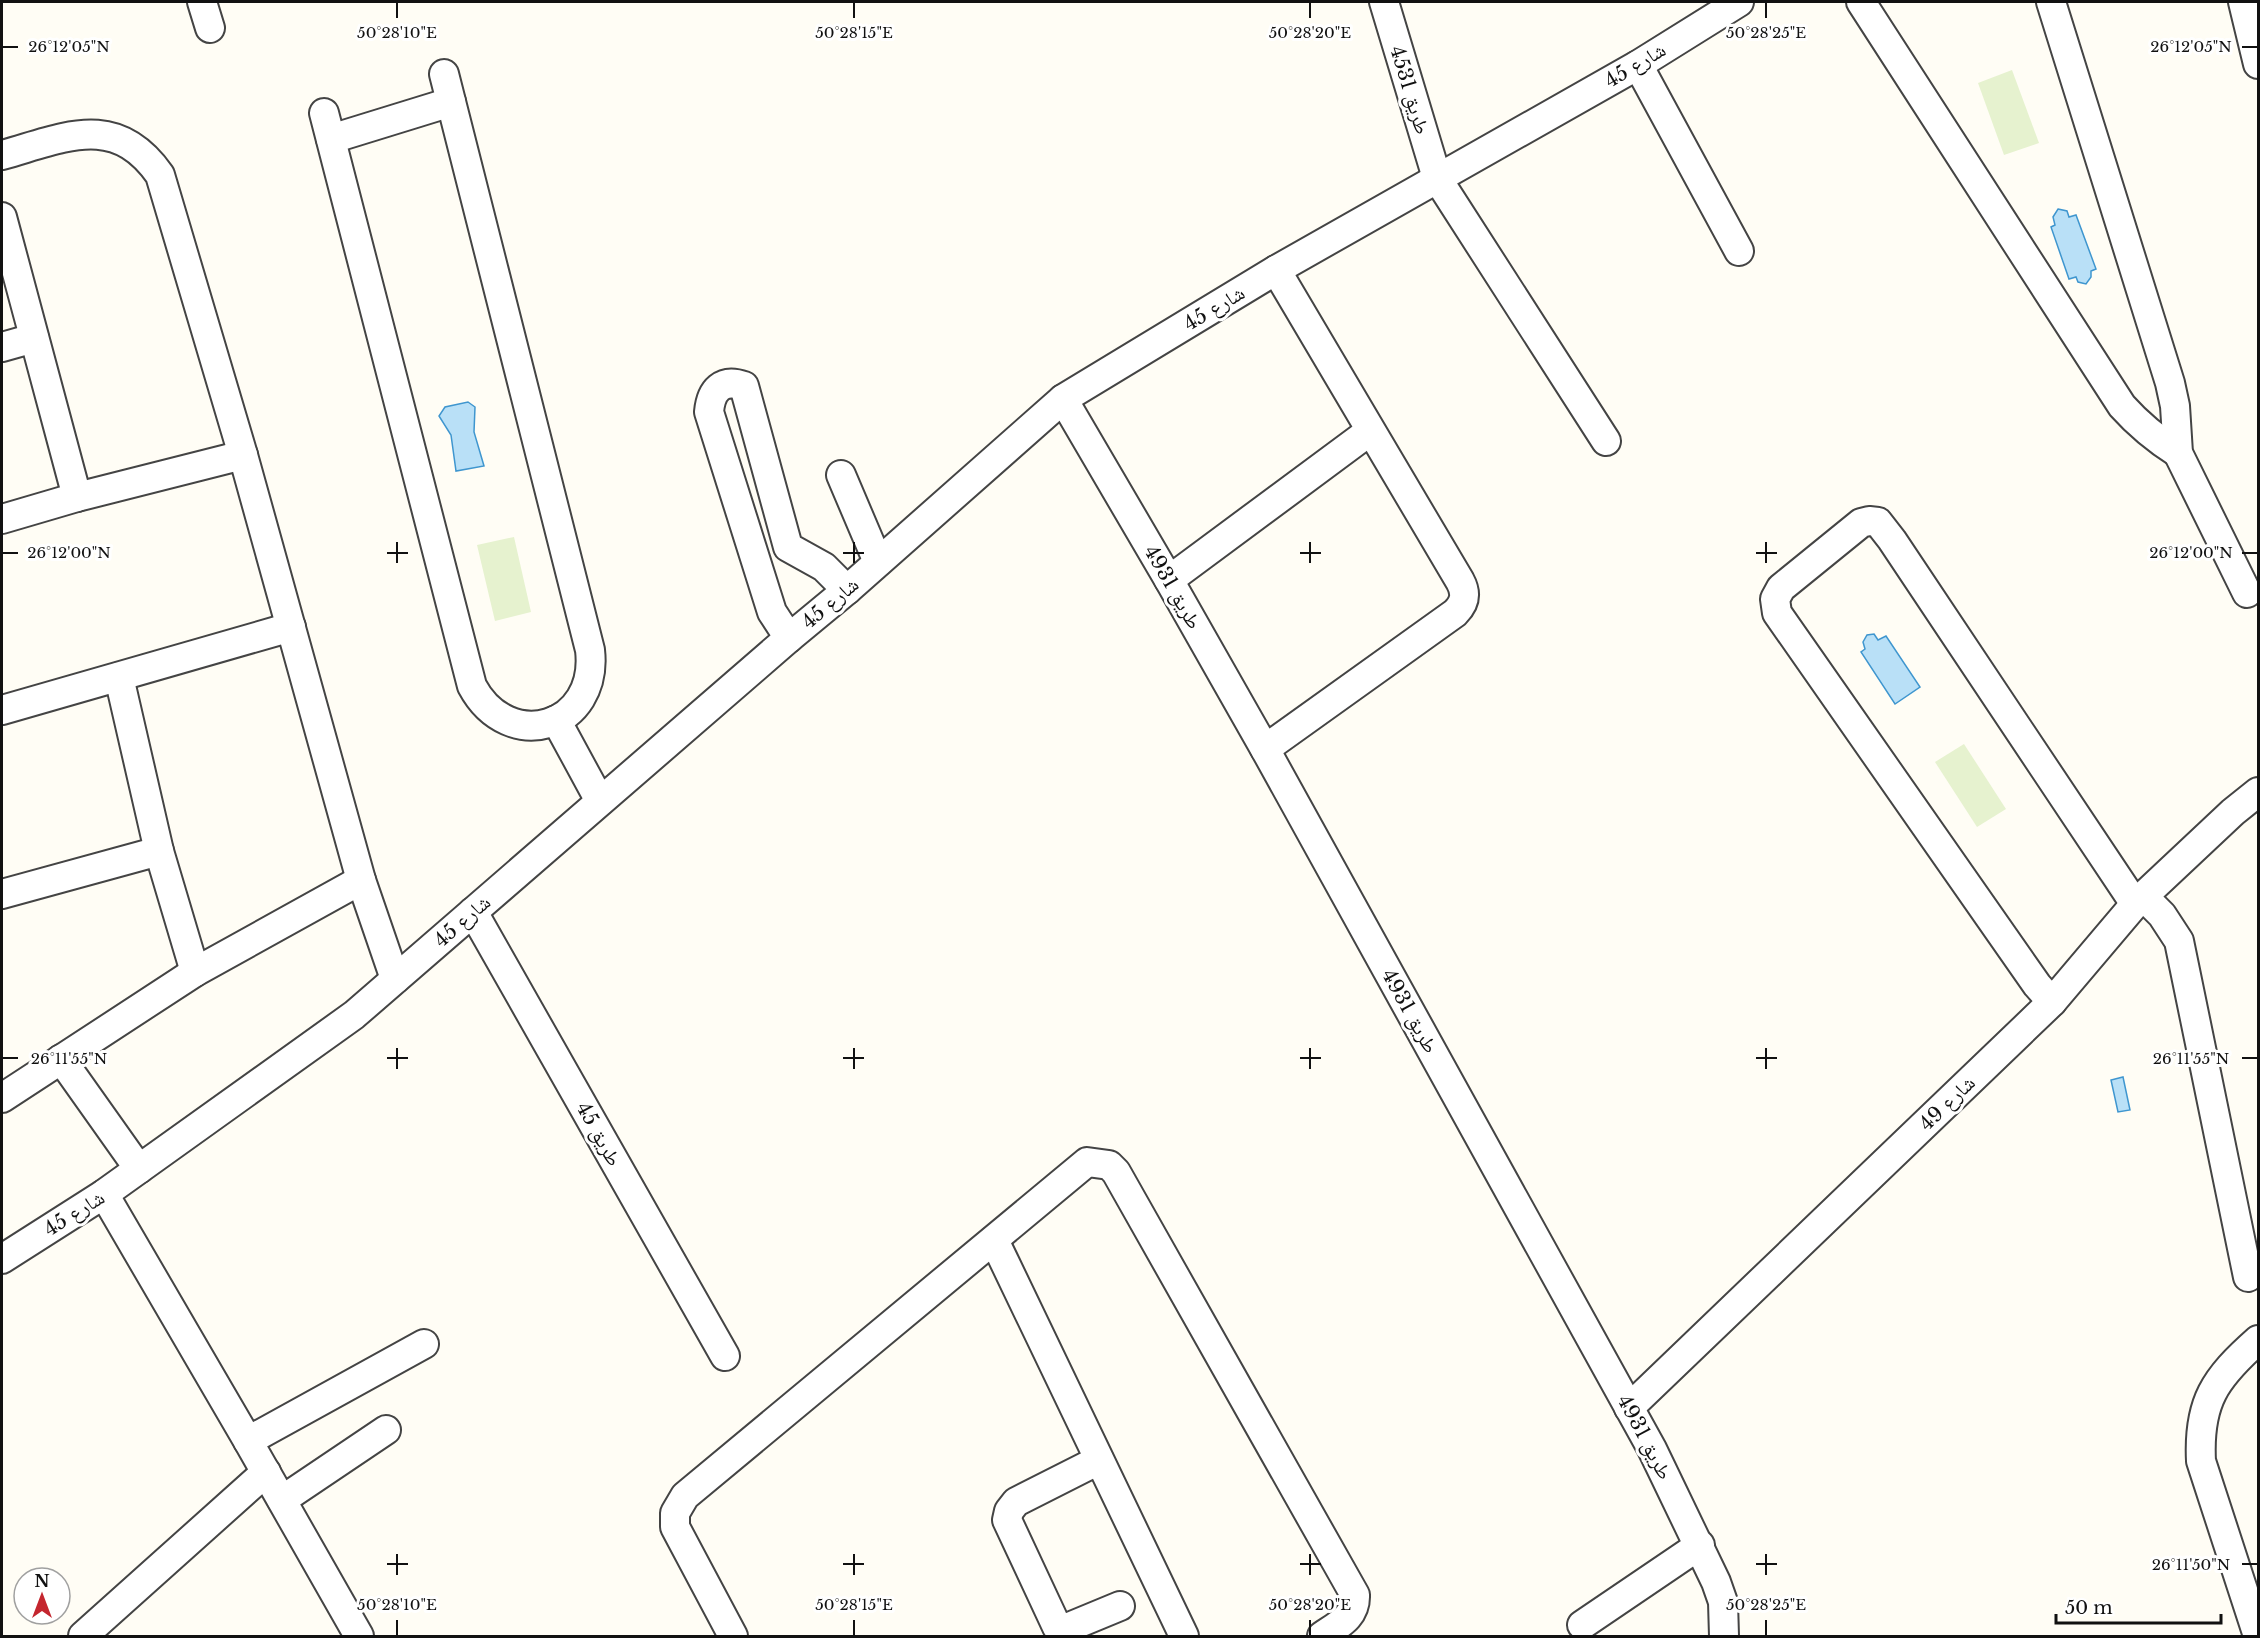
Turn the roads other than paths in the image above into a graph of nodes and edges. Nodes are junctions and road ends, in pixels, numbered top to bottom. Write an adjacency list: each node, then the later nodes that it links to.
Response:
1 (1384, 2): 12 (street, طريق 4531)
2 (1739, 2): 8 (street, شارع 45)
3 (1861, 2): 21 (street)
4 (2051, 2): 21 (street)
5 (2243, 2): 6 (street)
6 (2254, 30): 7 (street)
7 (2259, 64)
8 (1638, 65): 12 (street, شارع 45); 14 (street)
9 (444, 74): 10 (street)
10 (451, 102): 36 (street); 36 (street)
11 (2, 155): 22 (street)
12 (1437, 178): 15 (street, شارع 45); 20 (street, طريق 4531)
13 (2, 217): 16 (street)
14 (1739, 251)
15 (1276, 270): 18 (street, شارع 45); 19 (street)
16 (34, 338): 17 (street); 24 (street)
17 (2, 347)
18 (1063, 399): 27 (street, شارع 45); 29 (street, طريق 4931)
19 (1370, 431): 29 (street); 37 (street)
20 (1606, 441)
21 (2178, 453): 31 (street)
22 (243, 455): 24 (street); 32 (street)
23 (841, 476): 27 (street)
24 (77, 497): 25 (street)
25 (2, 519)
26 (788, 547): 28 (street); 28 (street); 30 (street)
27 (878, 562): 30 (street, شارع 45)
28 (757, 570): 33 (street)
29 (1169, 580): 37 (street, طريق 4931)
30 (847, 590): 33 (street, شارع 45)
31 (2247, 593)
32 (291, 627): 34 (street); 41 (street)
33 (789, 638): 39 (street, شارع 45)
34 (119, 677): 35 (street); 40 (street)
35 (2, 710)
36 (556, 720): 39 (street)
37 (1265, 749): 58 (street, طريق 4931)
38 (2259, 792): 43 (street, شارع 49)
39 (600, 801): 44 (street, شارع 45)
40 (159, 851): 42 (street); 45 (street)
41 (360, 880): 45 (street); 46 (street)
42 (2, 894)
43 (2139, 900): 47 (street, شارع 49); 47 (street); 54 (street)
44 (473, 912): 46 (street, شارع 45); 57 (street, طريق 45)
45 (195, 972): 48 (street)
46 (395, 979): 50 (street, شارع 45)
47 (2052, 1002): 58 (street, شارع 49)
48 (61, 1059): 49 (street); 50 (street)
49 (2, 1098)
50 (139, 1169): 51 (street, شارع 45)
51 (104, 1194): 53 (street, شارع 45); 60 (street)
52 (994, 1240): 61 (street); 70 (street); 72 (street)
53 (2, 1259)
54 (2248, 1277)
55 (2259, 1341): 74 (street)
56 (424, 1344): 60 (street)
57 (724, 1356)
58 (1629, 1408): 64 (street, طريق 4931)
59 (386, 1430): 63 (street)
60 (248, 1441): 62 (street)
61 (1099, 1460): 67 (street); 71 (street)
62 (266, 1472): 63 (street); 68 (street)
63 (282, 1500): 69 (street)
64 (1700, 1545): 66 (street); 73 (street, طريق 4931)
65 (1120, 1606): 67 (street)
66 (1582, 1625)
67 (1094, 1627)
68 (83, 1636)
69 (359, 1636)
70 (733, 1636)
71 (1184, 1636)
72 (1322, 1636)
73 (1724, 1636)
74 (2258, 1636)

